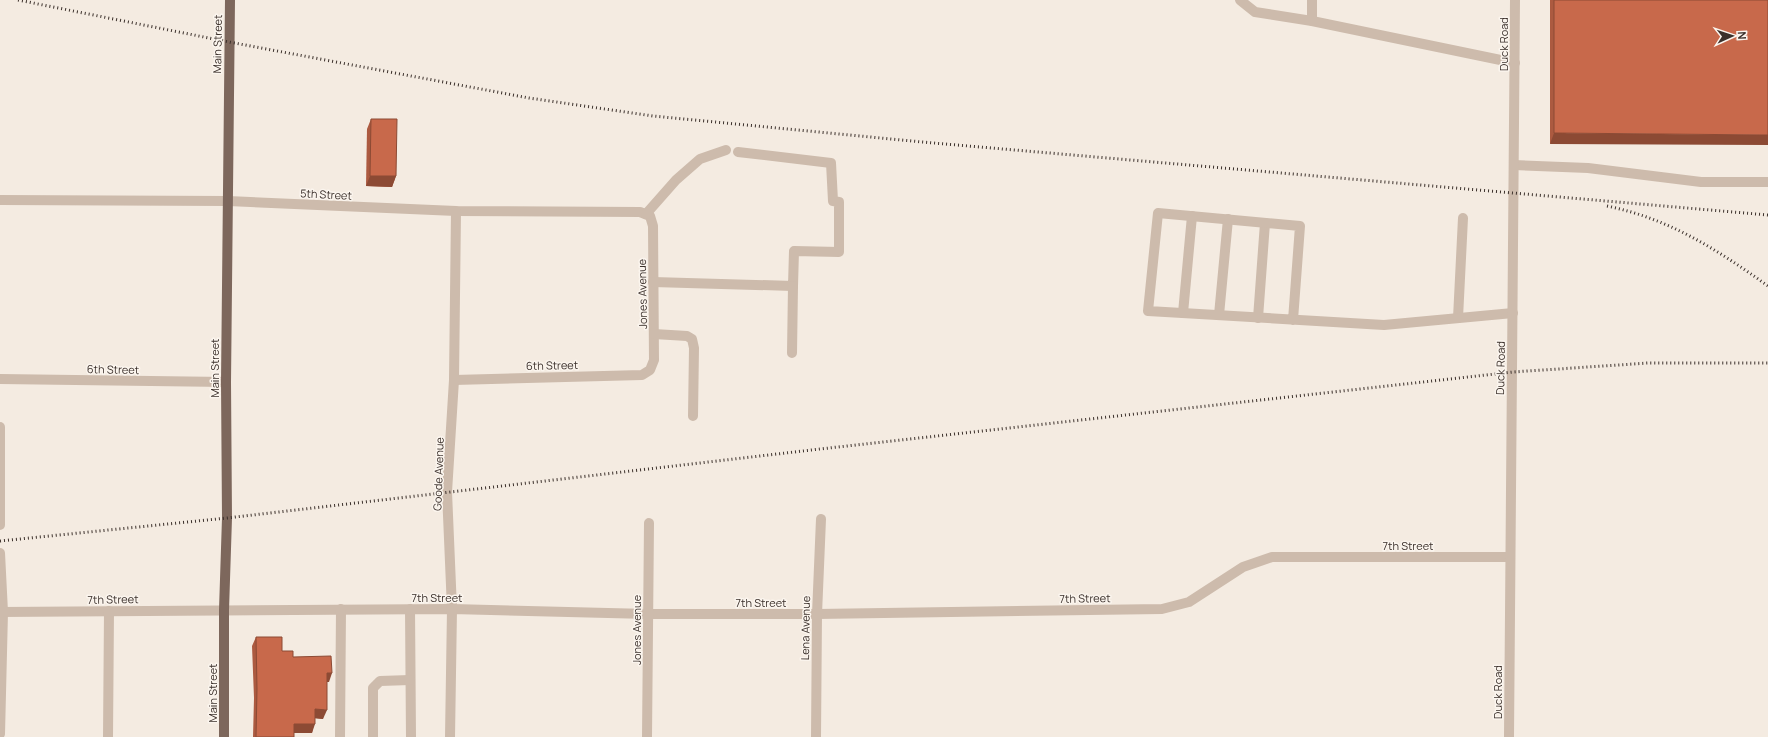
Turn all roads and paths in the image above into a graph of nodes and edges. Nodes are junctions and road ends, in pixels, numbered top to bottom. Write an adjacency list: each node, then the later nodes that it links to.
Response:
1 (230, 0): 12 (main road, Main Street)
2 (1240, 0): 5 (street)
3 (1312, 0): 5 (street)
4 (1515, 0): 6 (street, Duck Road)
5 (1312, 21): 6 (street)
6 (1515, 63): 9 (street, Duck Road)
7 (726, 150): 14 (street)
8 (738, 152): 20 (street)
9 (1514, 165): 10 (street); 22 (street, Duck Road)
10 (1768, 182)
11 (0, 200): 12 (street, 5th Street)
12 (228, 201): 13 (street, 5th Street); 32 (main road, Main Street)
13 (456, 212): 14 (street, 5th Street); 31 (street, Goode Avenue)
14 (648, 215): 19 (street, Jones Avenue)
15 (1192, 216): 17 (street); 21 (street); 21 (street)
16 (1463, 218): 25 (street)
17 (1228, 219): 18 (street); 23 (street)
18 (1265, 223): 24 (street); 26 (street)
19 (654, 282): 20 (street); 27 (street, Jones Avenue)
20 (793, 286): 28 (street)
21 (1183, 313): 23 (street)
22 (1513, 313): 25 (street); 39 (street, Duck Road)
23 (1218, 315): 24 (street)
24 (1258, 318): 26 (street)
25 (1458, 318): 26 (street)
26 (1293, 320)
27 (654, 334): 29 (street, Jones Avenue); 33 (street)
28 (792, 353)
29 (650, 370): 31 (street, 6th Street)
30 (0, 379): 32 (street, 6th Street)
31 (454, 380): 42 (street, Goode Avenue)
32 (226, 382): 43 (main road, Main Street)
33 (694, 416)
34 (0, 427): 37 (street)
35 (821, 519): 47 (street, Lena Avenue)
36 (648, 523): 46 (street, Jones Avenue)
37 (0, 525)
38 (0, 553): 45 (street)
39 (1509, 557): 47 (street, 7th Street); 58 (street, Duck Road)
40 (341, 609): 41 (street, 7th Street); 43 (street, 7th Street); 52 (street)
41 (410, 609): 42 (street, 7th Street); 48 (street)
42 (452, 609): 46 (street, 7th Street); 55 (street, Goode Avenue)
43 (224, 610): 44 (street, 7th Street); 51 (main road, Main Street)
44 (109, 611): 45 (street, 7th Street); 50 (street)
45 (2, 612): 49 (street)
46 (648, 614): 47 (street, 7th Street); 56 (street, Jones Avenue)
47 (817, 614): 57 (street, Lena Avenue)
48 (410, 680): 53 (street); 54 (street)
49 (0, 734)
50 (108, 737)
51 (224, 737)
52 (340, 737)
53 (373, 737)
54 (411, 737)
55 (450, 737)
56 (647, 737)
57 (816, 737)
58 (1509, 737)

